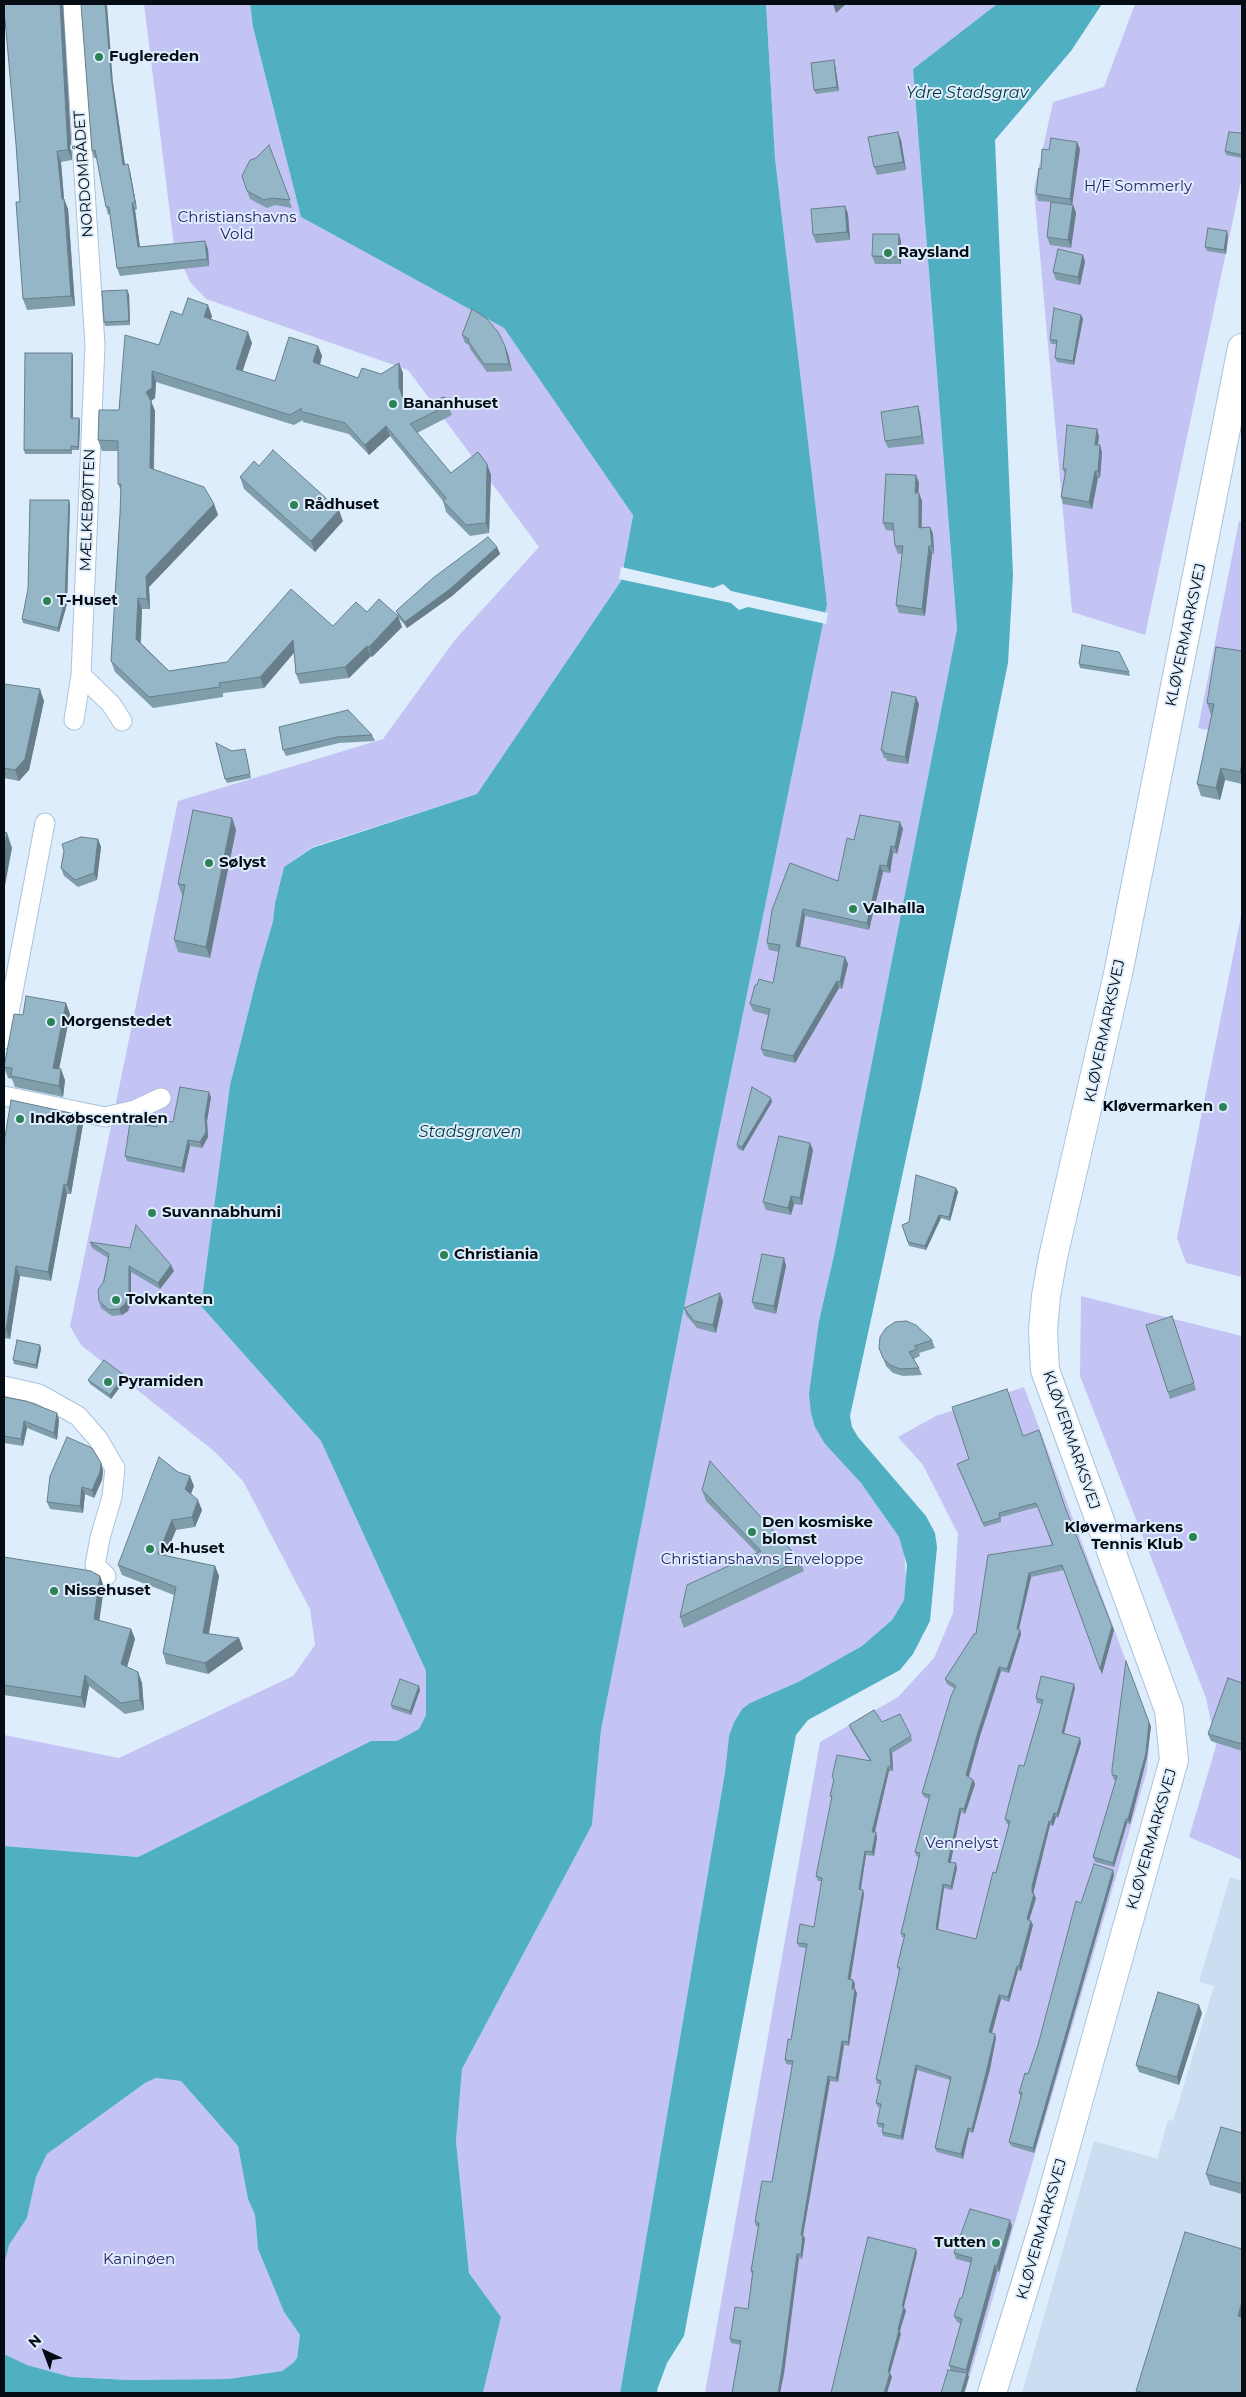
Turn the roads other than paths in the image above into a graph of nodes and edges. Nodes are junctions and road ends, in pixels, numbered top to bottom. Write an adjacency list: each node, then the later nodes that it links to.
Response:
1 (73, 4): 2 (street, NORDOMRÅDET)
2 (95, 345): 4 (street, MÆLKEBØTTEN)
3 (1242, 348): 14 (street, KLØVERMARKSVEJ)
4 (81, 675): 5 (street, MÆLKEBØTTEN); 6 (street)
5 (74, 720)
6 (122, 721)
7 (45, 823): 8 (street)
8 (8, 1005): 9 (street)
9 (4, 1039)
10 (4, 1096): 11 (street)
11 (161, 1098)
12 (4, 1386): 13 (street)
13 (106, 1576)
14 (992, 2393)

